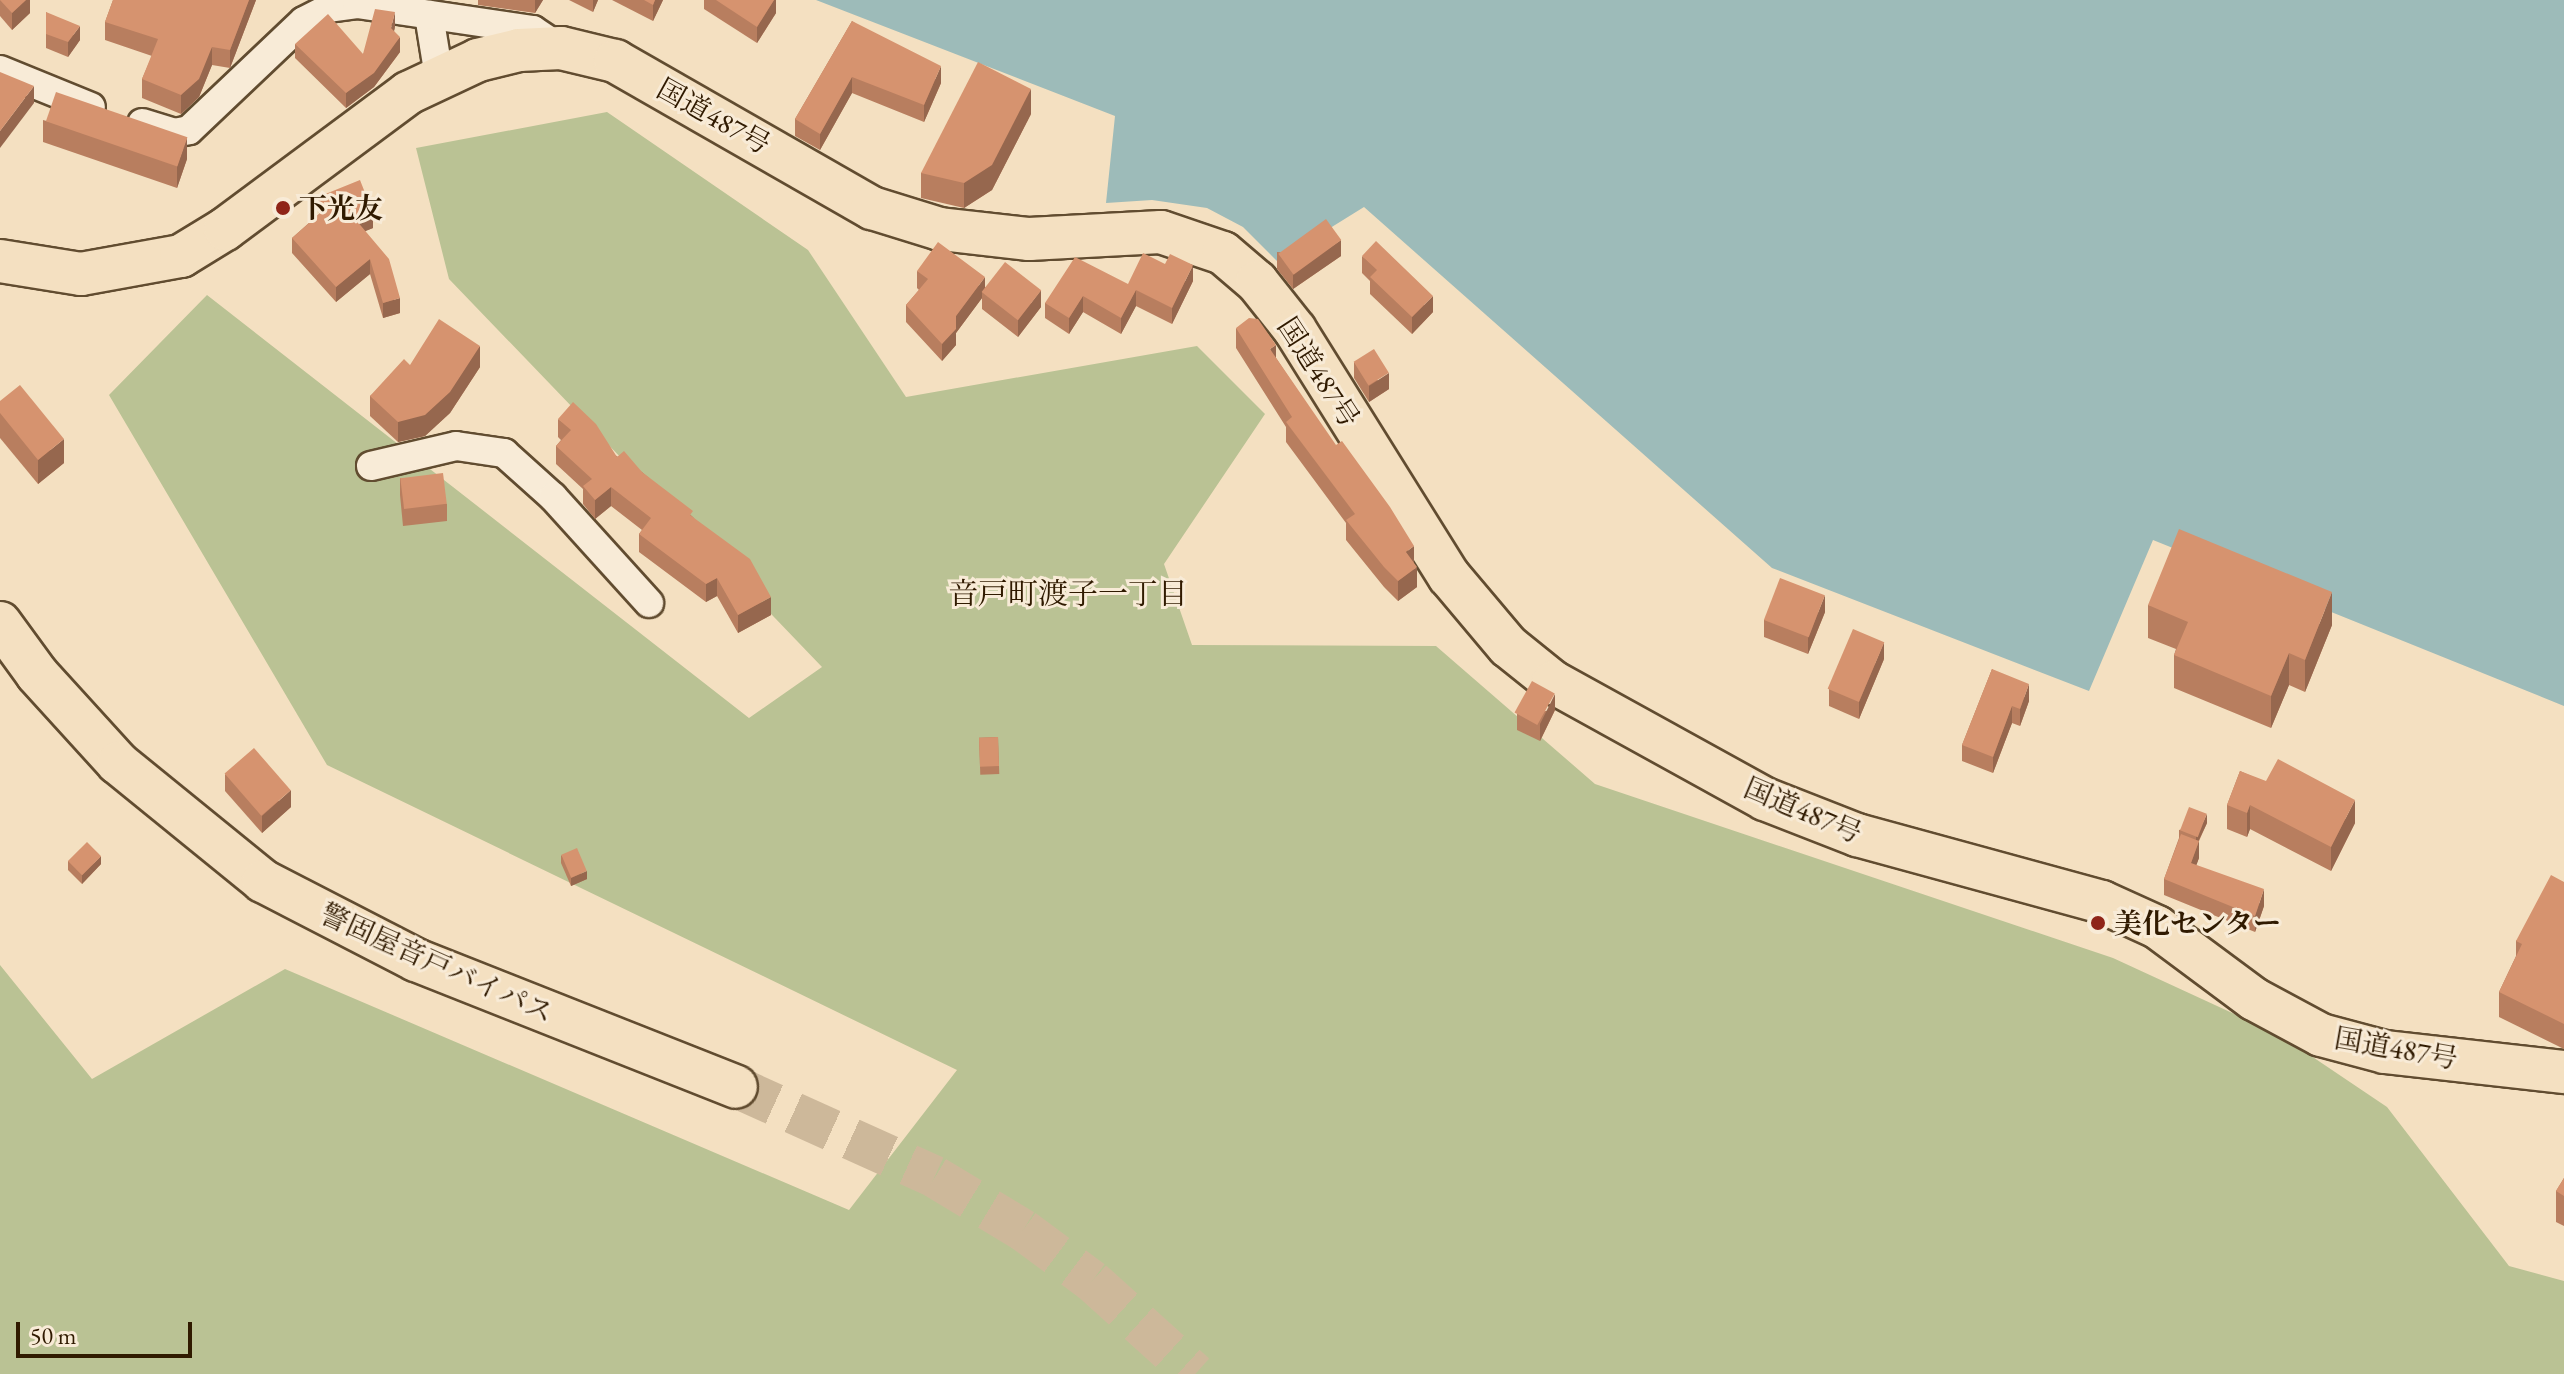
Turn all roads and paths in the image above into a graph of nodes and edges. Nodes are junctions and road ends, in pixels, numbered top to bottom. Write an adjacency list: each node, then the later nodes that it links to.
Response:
1 (429, 15): 2 (street); 3 (street); 4 (street)
2 (561, 48): 4 (highway, 国道487号); 9 (highway, 国道487号)
3 (0, 70)
4 (439, 77): 5 (highway, 国道487号)
5 (0, 261)
6 (371, 466): 7 (street)
7 (649, 603)
8 (0, 623): 10 (highway, 警固屋音戸バイパス)
9 (2564, 1072)
10 (736, 1087)

